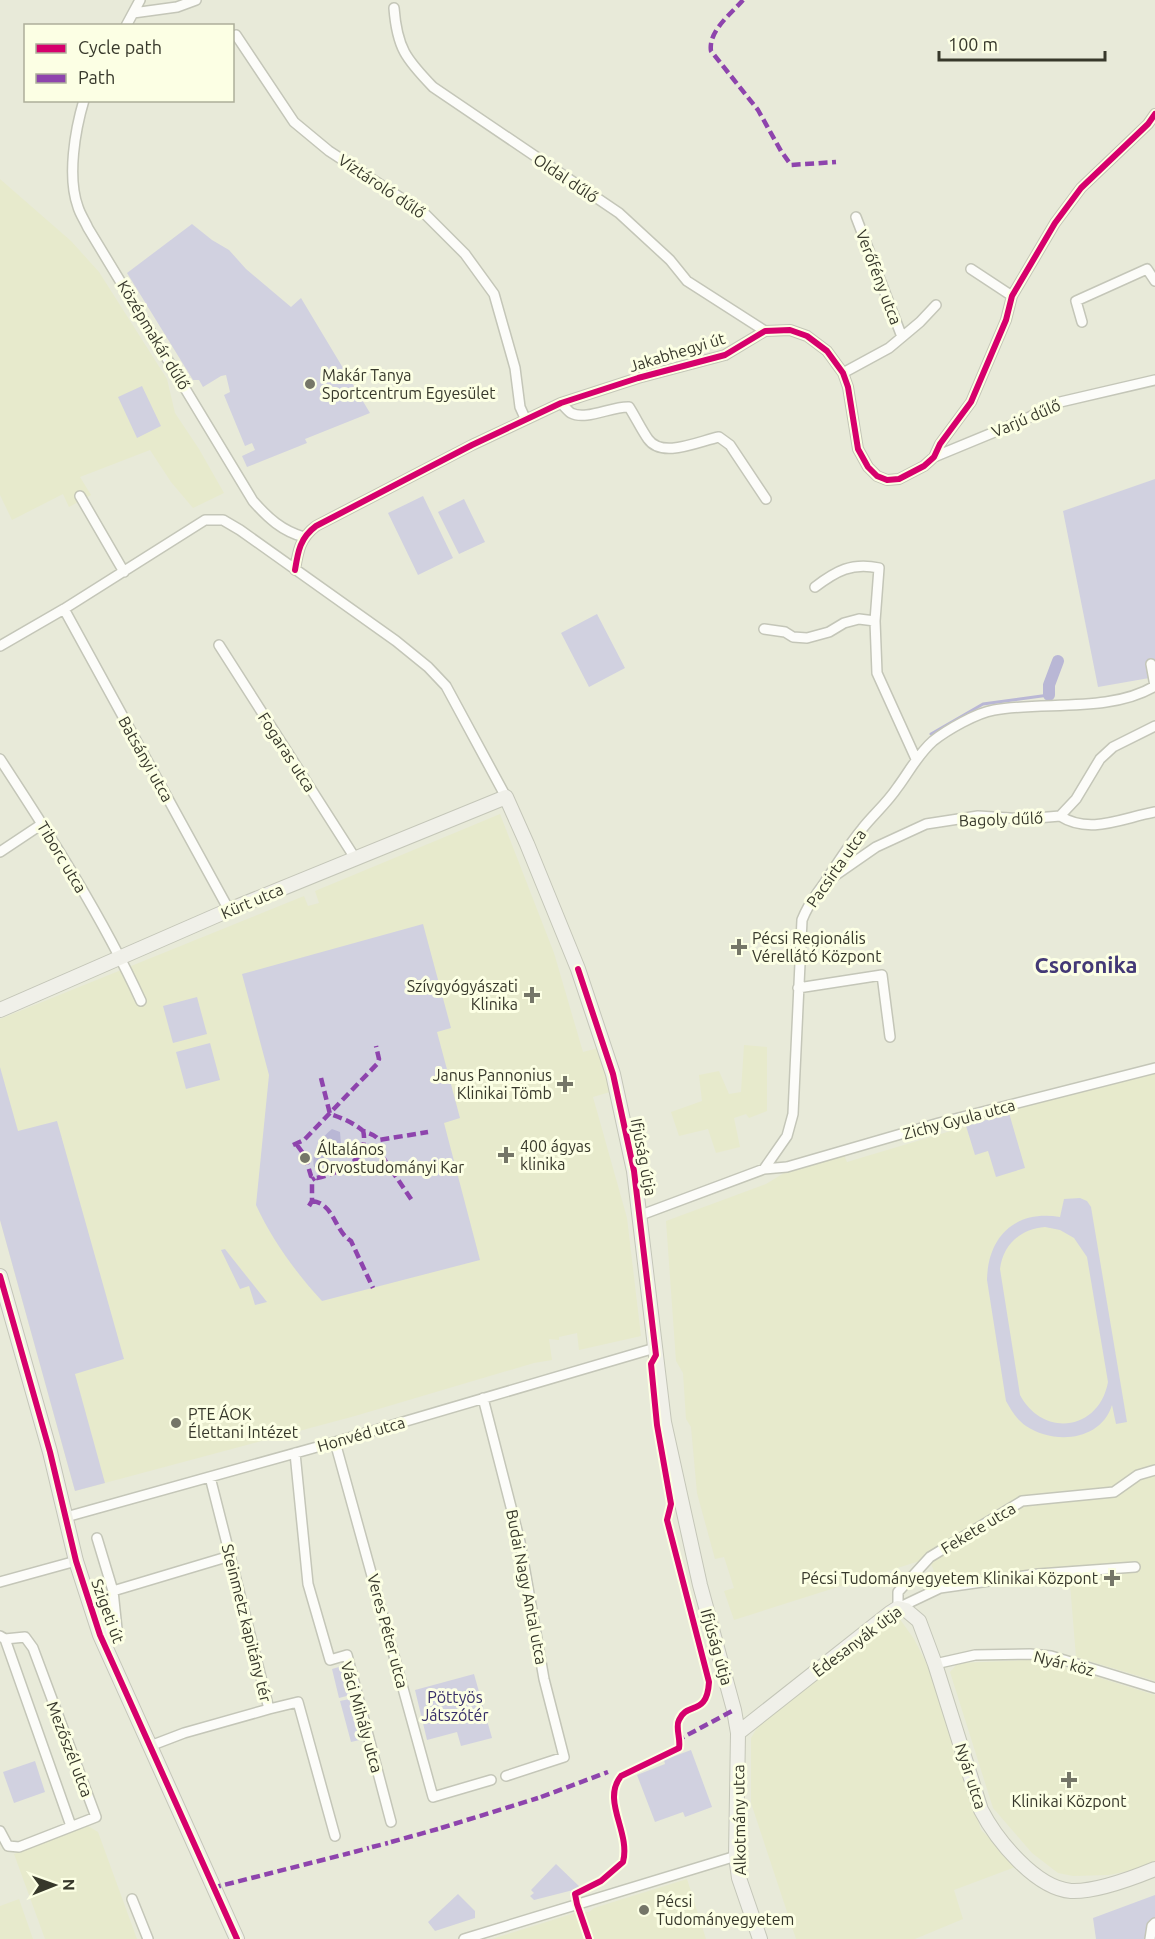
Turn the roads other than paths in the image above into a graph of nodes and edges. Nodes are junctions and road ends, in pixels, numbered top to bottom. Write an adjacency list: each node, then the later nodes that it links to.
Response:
1 (140, 0): 4 (street)
2 (196, 0): 4 (street)
3 (394, 8): 15 (street, Oldal dűlő)
4 (133, 13): 5 (street)
5 (127, 24)
6 (236, 35): 20 (street, Víztároló dűlő)
7 (84, 102): 24 (street, Középmakár dűlő)
8 (1155, 114): 12 (street)
9 (856, 217): 16 (street, Verőfény utca)
10 (971, 269): 12 (street)
11 (1155, 281): 14 (street)
12 (1012, 296): 21 (street)
13 (936, 305): 16 (street)
14 (1082, 322)
15 (765, 331): 17 (street); 19 (street, Jakabhegyi út)
16 (902, 337): 17 (street)
17 (843, 373): 21 (street)
18 (1155, 380): 21 (street, Varjú dűlő)
19 (561, 402): 20 (street, Jakabhegyi út); 23 (street)
20 (525, 418): 24 (street, Jakabhegyi út)
21 (934, 457)
22 (80, 496): 26 (street)
23 (766, 499)
24 (304, 537): 25 (street)
25 (295, 570): 26 (street); 37 (street)
26 (124, 572): 28 (street)
27 (815, 587): 29 (street)
28 (64, 609): 32 (street); 44 (street, Batsányi utca)
29 (875, 621): 30 (street); 36 (street)
30 (764, 629)
31 (219, 645): 42 (street, Fogaras utca)
32 (0, 646)
33 (1151, 664): 36 (street, Pacsirta utca)
34 (1155, 726): 39 (street, Bagoly dűlő)
35 (0, 759): 40 (street, Tiborc utca)
36 (916, 759): 43 (street, Pacsirta utca)
37 (506, 796): 42 (street, Kürt utca); 54 (street, Ifjúság útja)
38 (1155, 812): 39 (street)
39 (1060, 816): 43 (street, Bagoly dűlő)
40 (42, 824): 41 (street); 45 (street, Tiborc utca)
41 (0, 852)
42 (355, 858): 44 (street, Kürt utca)
43 (825, 882): 46 (street, Pacsirta utca)
44 (229, 910): 45 (street, Kürt utca)
45 (121, 957): 47 (street, Tiborc utca); 48 (street, Kürt utca)
46 (798, 988): 49 (street); 51 (street, Pacsirta utca)
47 (141, 1001)
48 (0, 1010)
49 (890, 1037)
50 (1155, 1068): 52 (street, Zichy Gyula utca)
51 (777, 1152): 52 (street); 53 (street, Pacsirta utca)
52 (787, 1167): 53 (street, Zichy Gyula utca)
53 (764, 1169): 54 (street)
54 (641, 1215): 56 (street, Ifjúság útja)
55 (0, 1276): 62 (street, Szigeti út)
56 (655, 1348): 57 (street, Honvéd utca); 75 (street, Ifjúság útja)
57 (483, 1398): 58 (street, Honvéd utca); 77 (street, Budai Nagy Antal utca)
58 (335, 1442): 59 (street, Honvéd utca); 78 (street, Veres Péter utca)
59 (295, 1453): 61 (street, Honvéd utca); 79 (street, Váci Mihály utca)
60 (1155, 1470): 69 (street, Fekete utca)
61 (210, 1477): 62 (street, Honvéd utca); 64 (street, Steinmetz kapitány tér)
62 (66, 1517): 65 (street, Szigeti út)
63 (98, 1538): 68 (street)
64 (230, 1556): 68 (street); 74 (street, Steinmetz kapitány tér)
65 (76, 1561): 67 (street); 70 (street, Szigeti út)
66 (1135, 1567): 69 (street, Édesanyák útja)
67 (0, 1582)
68 (113, 1592): 70 (street)
69 (898, 1608): 72 (street, Nyár utca); 75 (street, Édesanyák útja)
70 (100, 1635): 76 (street, Szigeti út)
71 (2, 1637): 80 (street); 80 (street, Mezőszél utca)
72 (935, 1664): 73 (street, Nyár köz); 84 (street, Nyár utca)
73 (1155, 1688)
74 (269, 1709): 76 (street); 82 (street, Steinmetz kapitány tér)
75 (738, 1733): 83 (street, Alkotmány utca)
76 (150, 1746): 88 (street, Szigeti út)
77 (506, 1776)
78 (491, 1780)
79 (391, 1822)
80 (71, 1826): 81 (street, Mezőszél utca)
81 (0, 1831)
82 (335, 1836)
83 (736, 1856): 89 (street); 90 (street, Alkotmány utca)
84 (1155, 1869)
85 (132, 1899): 87 (street)
86 (1155, 1923): 91 (street)
87 (148, 1939)
88 (237, 1939)
89 (465, 1939)
90 (760, 1939)
91 (1150, 1939)

